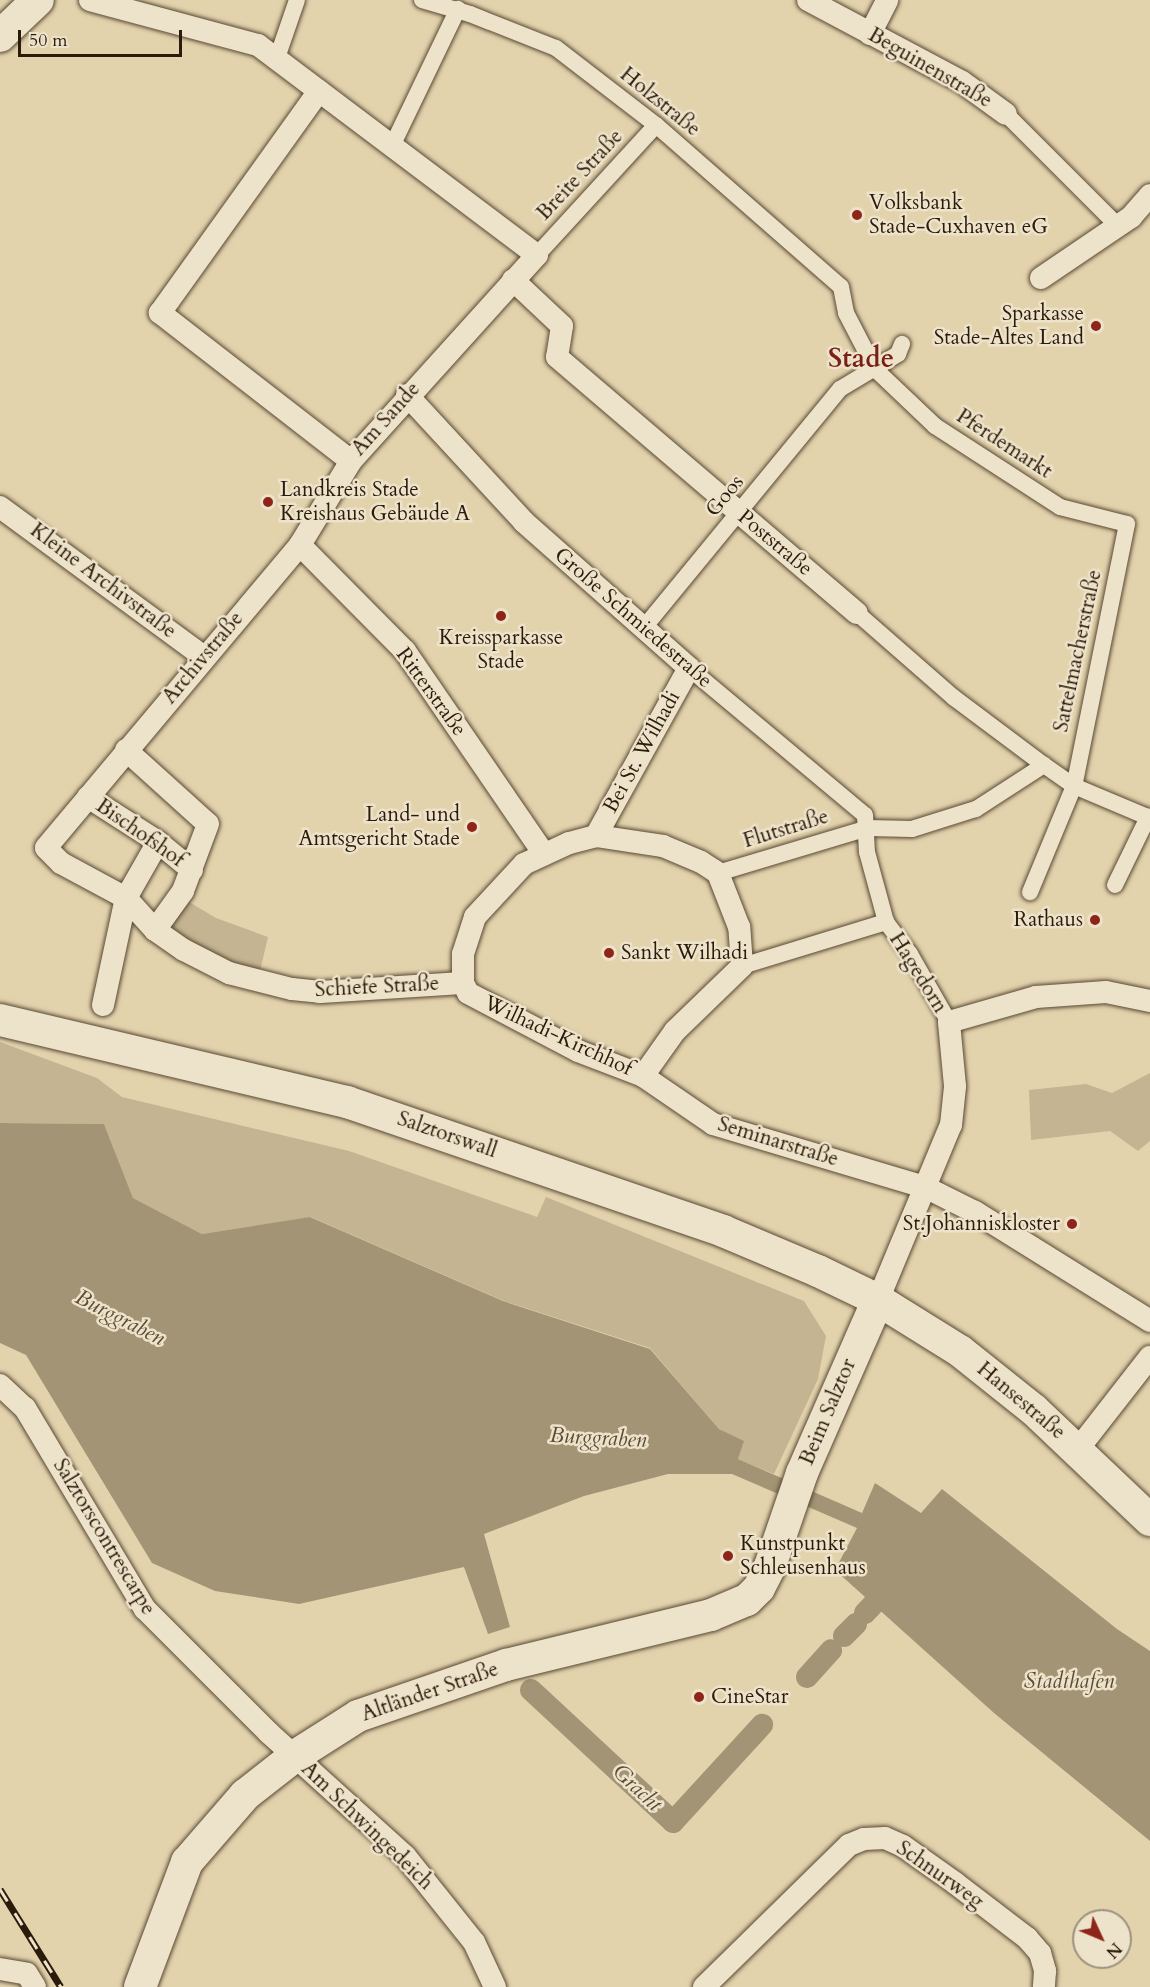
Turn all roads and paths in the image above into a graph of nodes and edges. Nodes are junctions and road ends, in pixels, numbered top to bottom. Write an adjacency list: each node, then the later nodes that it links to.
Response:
1 (38, 0): 9 (main road)
2 (90, 0): 10 (street)
3 (297, 0): 10 (street)
4 (422, 0): 7 (street, Holzstraße)
5 (808, 0): 8 (street, Beguinenstraße)
6 (887, 0): 8 (street)
7 (469, 8): 13 (street, Holzstraße); 14 (street)
8 (870, 34): 12 (street, Beguinenstraße)
9 (0, 36)
10 (277, 58): 11 (street)
11 (319, 92): 14 (street); 24 (street, Am Sande)
12 (1006, 114): 16 (street, Beguinenstraße)
13 (657, 125): 17 (street, Breite Straße); 20 (street, Holzstraße)
14 (393, 144): 17 (street)
15 (1148, 201): 16 (street)
16 (1118, 226): 18 (street)
17 (537, 255): 19 (street, Am Sande)
18 (1041, 278)
19 (513, 280): 23 (street, Am Sande); 26 (street, Poststraße)
20 (841, 287): 22 (street, Pferdemarkt)
21 (902, 344): 22 (street)
22 (875, 369): 26 (street, Goos); 27 (street, Pferdemarkt)
23 (407, 395): 24 (street, Am Sande); 30 (street, Große Schmiedestraße)
24 (351, 462): 28 (street, Archivstraße)
25 (0, 507): 31 (street, Kleine Archivstraße)
26 (740, 514): 29 (street, Poststraße); 30 (street, Goos)
27 (1127, 524): 35 (street, Sattelmacherstraße)
28 (300, 545): 31 (street, Archivstraße); 42 (street, Ritterstraße)
29 (857, 613): 34 (street, Poststraße)
30 (642, 630): 32 (street, Große Schmiedestraße)
31 (204, 657): 33 (street, Archivstraße)
32 (689, 668): 38 (street, Große Schmiedestraße); 39 (street, Bei St. Wilhadi)
33 (126, 750): 36 (street, Archivstraße); 43 (street, Bischofshof)
34 (1044, 765): 35 (street, Poststraße); 38 (street, Flutstraße)
35 (1074, 786): 37 (street, Poststraße); 46 (street, Sattelmacherstraße)
36 (88, 797): 40 (street, Bischofshof); 41 (street, Archivstraße)
37 (1149, 817): 45 (street)
38 (868, 828): 44 (street, Flutstraße); 48 (street, Hagedorn)
39 (596, 836): 42 (street, Wilhadi-Kirchhof); 44 (street, Wilhadi-Kirchhof)
40 (158, 842): 43 (street, Bischofshof); 47 (street)
41 (46, 848): 47 (street, Schiefe Straße)
42 (544, 854): 51 (street, Wilhadi-Kirchhof)
43 (192, 870): 49 (street, Bischofshof)
44 (718, 873): 50 (street)
45 (1115, 885)
46 (1030, 892)
47 (126, 898): 49 (street, Schiefe Straße); 53 (street)
48 (886, 922): 50 (street); 55 (street, Hagedorn)
49 (156, 930): 51 (street, Schiefe Straße)
50 (742, 966): 56 (street, Wilhadi-Kirchhof)
51 (463, 983): 56 (street, Wilhadi-Kirchhof)
52 (1150, 1001): 55 (street)
53 (102, 1005)
54 (0, 1020): 58 (main road, Salztorswall)
55 (949, 1022): 57 (street, Hagedorn)
56 (643, 1076): 57 (street, Seminarstraße)
57 (925, 1187): 58 (street, Beim Salztor); 59 (street, Seminarstraße)
58 (878, 1300): 62 (main road, Hansestraße); 64 (main road, Beim Salztor)
59 (1150, 1321)
60 (1150, 1357): 62 (street)
61 (0, 1384): 65 (street, Salztorscontrescarpe)
62 (1078, 1449): 63 (main road, Hansestraße)
63 (1150, 1520)
64 (711, 1615): 65 (main road, Altländer Straße)
65 (295, 1756): 68 (main road, Altländer Straße); 69 (street, Am Schwingedeich)
66 (0, 1969): 67 (street)
67 (35, 1987)
68 (140, 1987)
69 (495, 1987)
70 (704, 1987): 71 (street, Schnurweg)
71 (1044, 1987)

